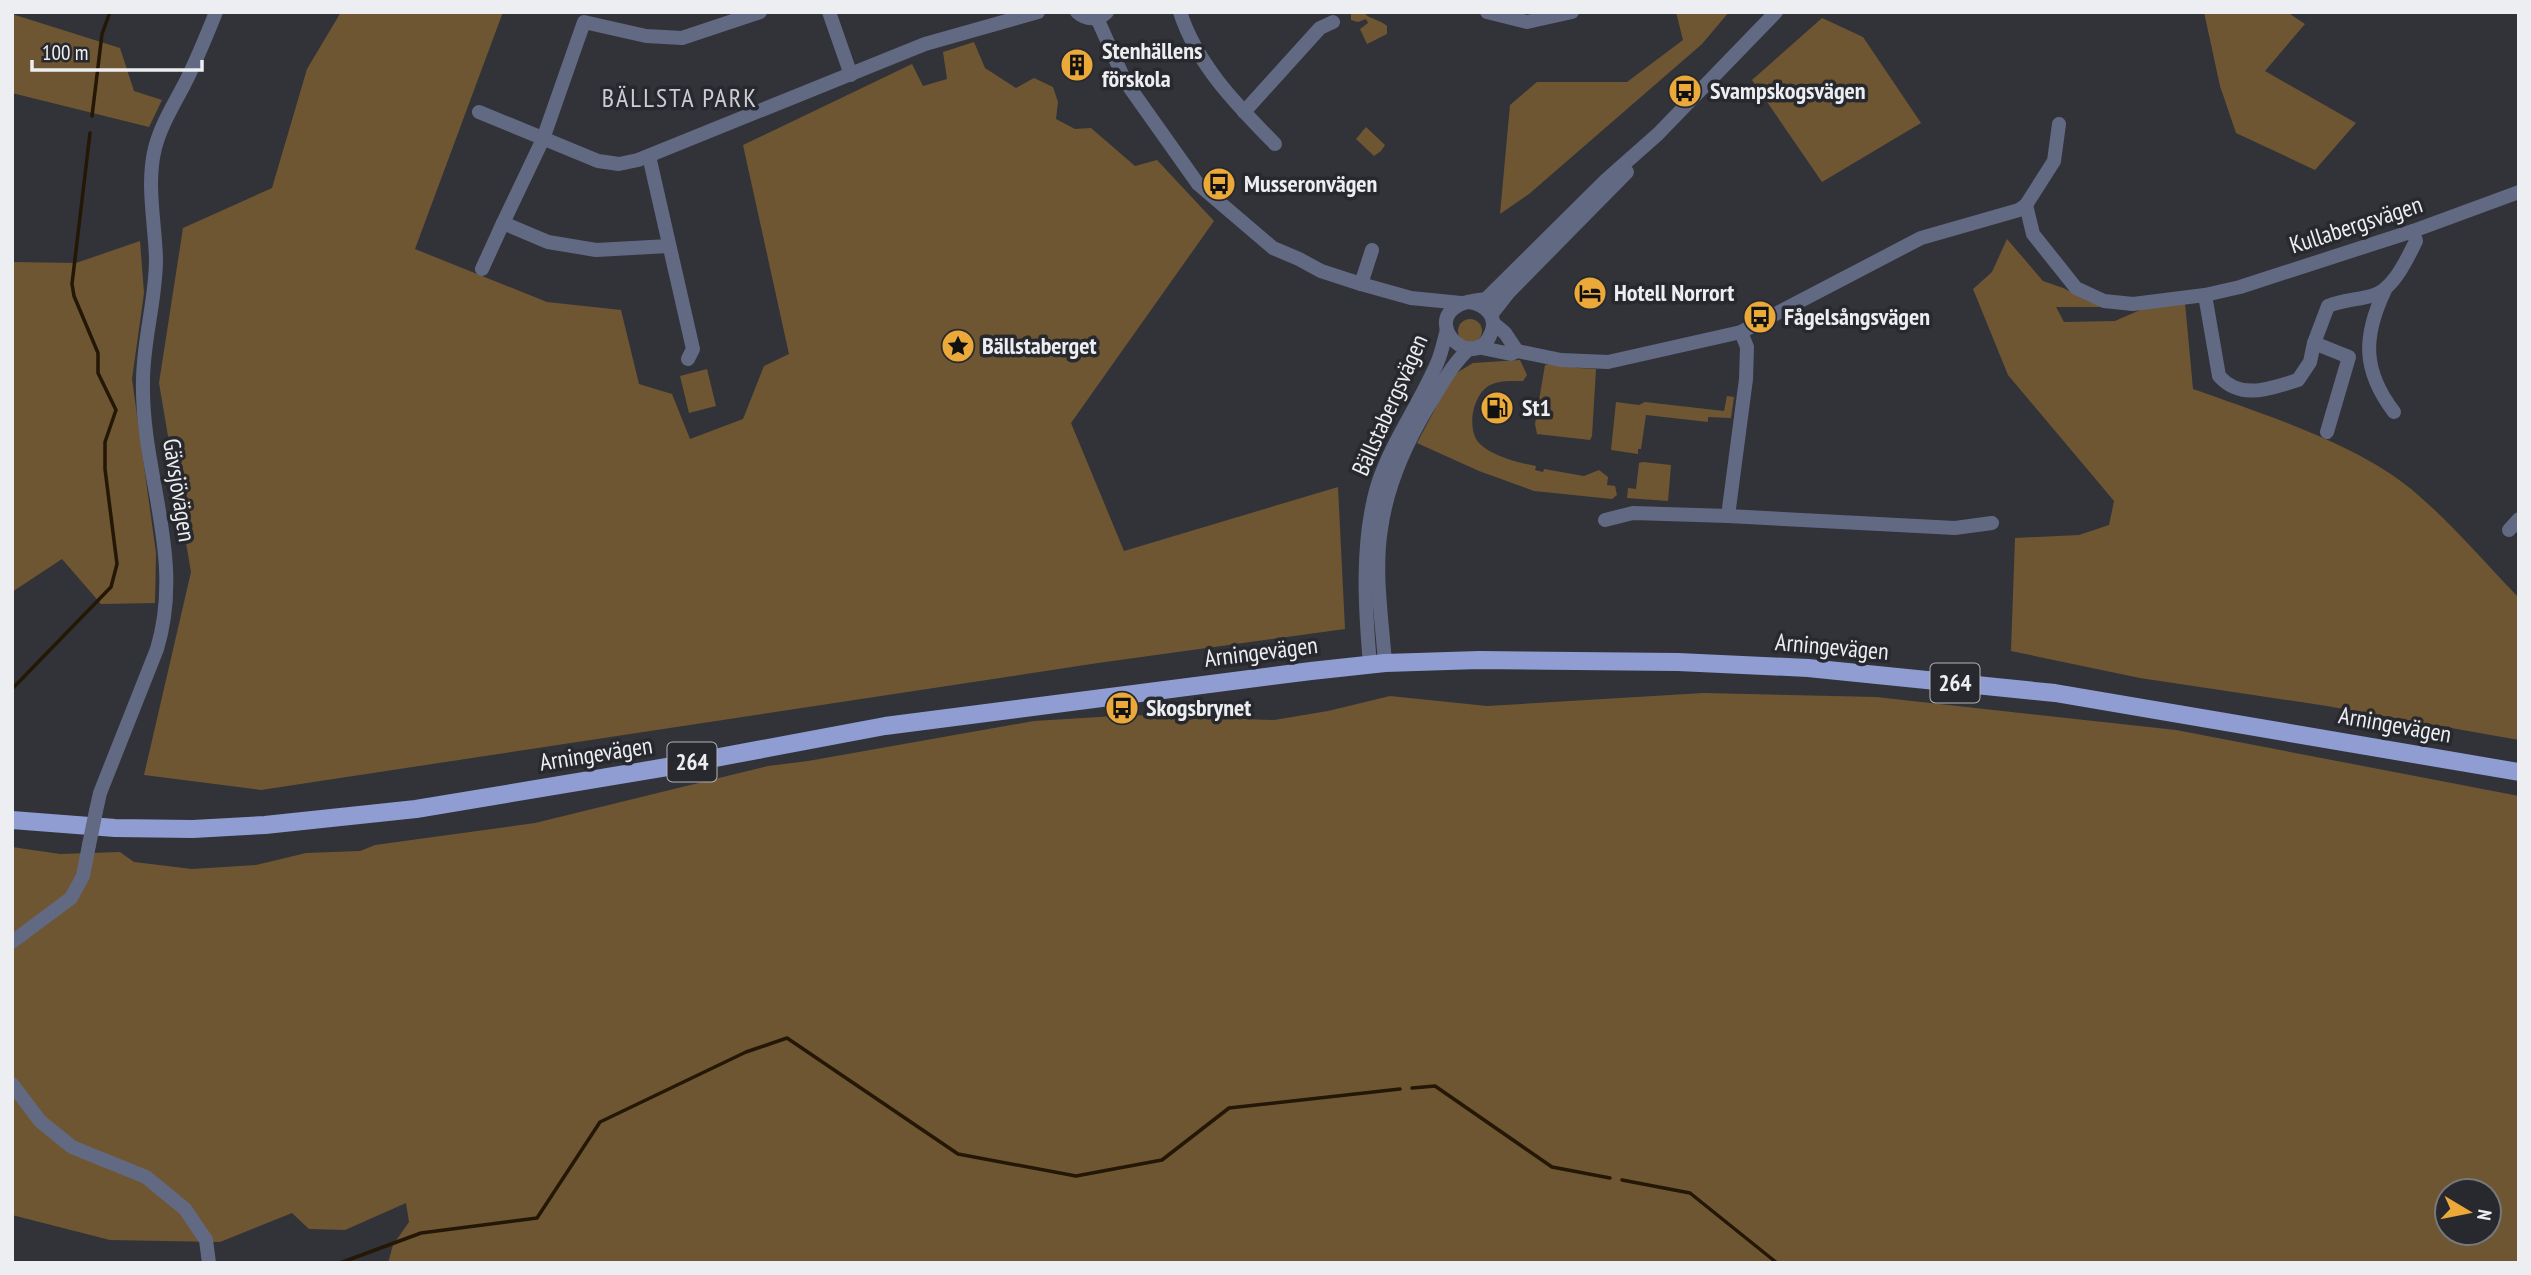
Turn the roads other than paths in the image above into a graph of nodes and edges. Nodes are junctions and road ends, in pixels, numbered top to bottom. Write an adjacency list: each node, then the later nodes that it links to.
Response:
1 (216, 12): 49 (street, Gävsjövägen, bridge)
2 (760, 12): 11 (street)
3 (829, 12): 13 (street)
4 (1038, 12): 13 (street)
5 (1077, 12): 10 (street)
6 (1180, 12): 15 (street)
7 (1487, 12): 8 (street)
8 (1572, 12)
9 (1776, 12): 17 (street)
10 (1102, 15): 28 (street)
11 (585, 17): 18 (street)
12 (1333, 22): 15 (street)
13 (850, 75): 20 (street)
14 (479, 112): 18 (street)
15 (1244, 112): 19 (street)
16 (2059, 124): 22 (street)
17 (1658, 134): 32 (street); 33 (street)
18 (543, 139): 20 (street); 23 (street)
19 (1275, 144)
20 (649, 156): 25 (street)
21 (2519, 192): 24 (street, Kullabergsvägen)
22 (2026, 205): 30 (street, Kullabergsvägen); 35 (street)
23 (503, 223): 25 (street); 27 (street)
24 (2413, 231): 29 (street); 30 (street, Kullabergsvägen)
25 (669, 246): 39 (street)
26 (1372, 250): 28 (street)
27 (482, 269)
28 (1361, 284): 31 (street)
29 (2388, 284): 36 (street); 40 (street)
30 (2205, 295): 36 (street)
31 (1411, 298): 32 (street); 34 (street)
32 (1466, 302): 33 (street); 34 (street)
33 (1492, 319): 37 (street); 38 (street)
34 (1447, 326): 37 (street); 41 (street, Bällstabergsvägen)
35 (1741, 332): 38 (street); 43 (street)
36 (2314, 343): 42 (street)
37 (1473, 347): 38 (street); 41 (street, Bällstabergsvägen)
38 (1517, 351)
39 (688, 359)
40 (2393, 412)
41 (1415, 417): 46 (street, Bällstabergsvägen)
42 (2327, 432)
43 (1728, 516): 44 (street); 45 (street)
44 (1605, 520)
45 (1993, 523)
46 (1378, 664): 47 (main road, Arningevägen / 264); 48 (main road, Arningevägen / 264)
47 (2519, 772)
48 (12, 820)
49 (12, 942)
50 (12, 1084): 51 (street)
51 (209, 1263)

